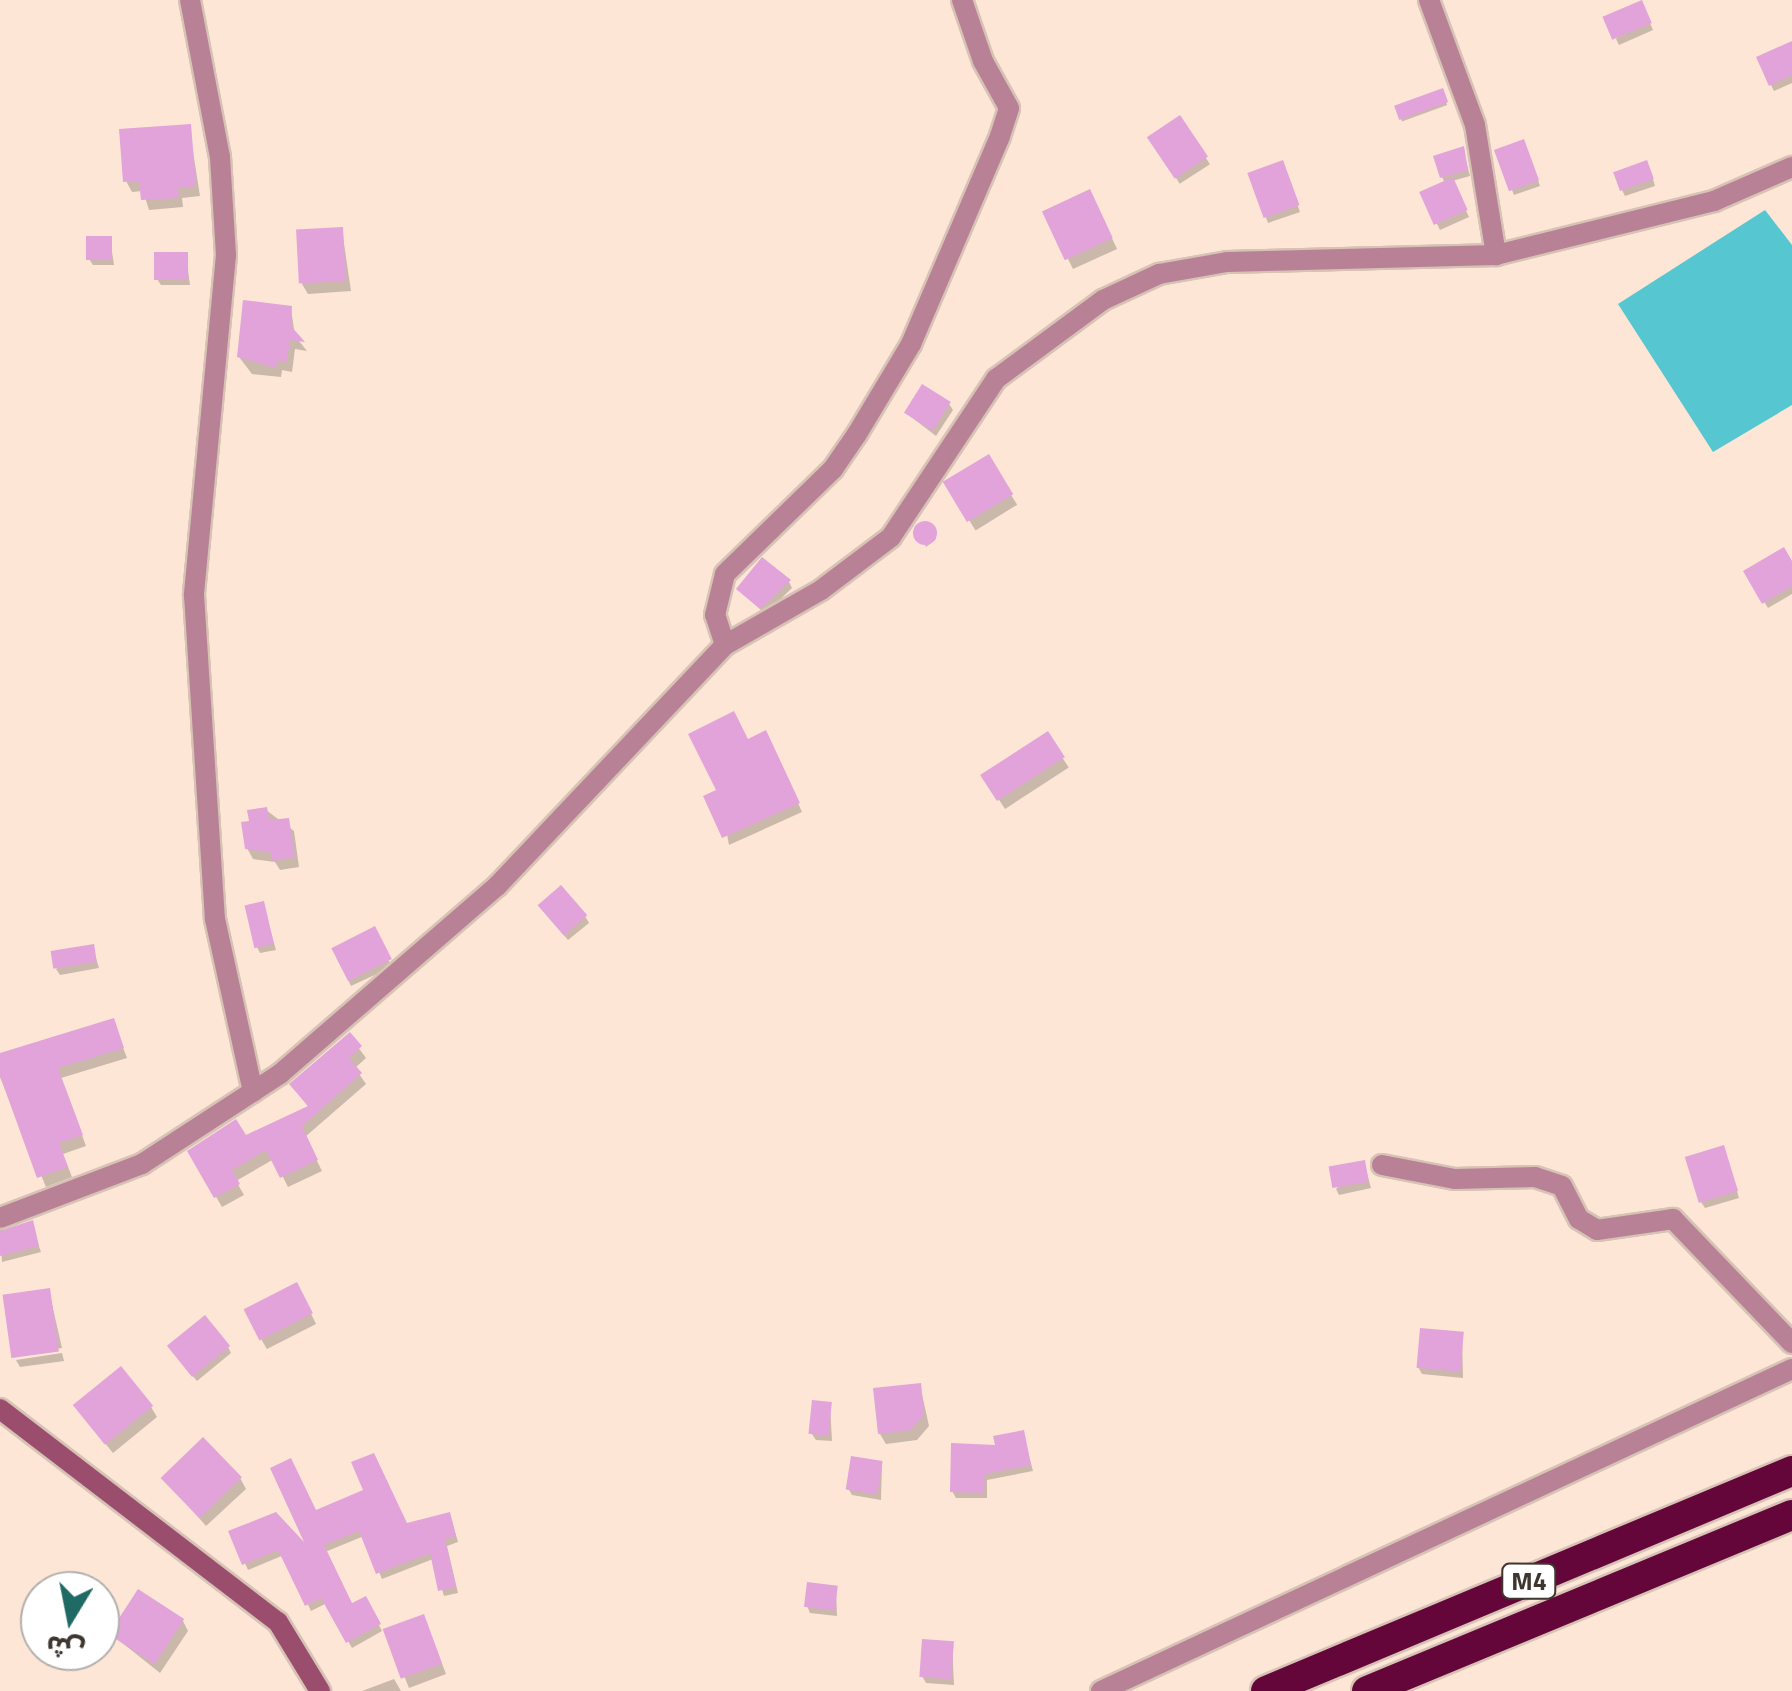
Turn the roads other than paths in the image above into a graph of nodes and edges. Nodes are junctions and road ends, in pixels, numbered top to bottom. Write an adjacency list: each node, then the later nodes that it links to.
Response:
1 (190, 0): 7 (street)
2 (962, 0): 6 (street)
3 (1429, 0): 5 (street)
4 (1792, 167): 5 (street)
5 (1496, 256): 6 (street)
6 (725, 645): 7 (street)
7 (253, 1092): 9 (street)
8 (1382, 1165): 10 (street)
9 (0, 1218)
10 (1792, 1343)
11 (1792, 1370): 16 (street)
12 (0, 1410): 15 (street)
13 (1792, 1471): 17 (highway, M4)
14 (1792, 1515): 18 (highway, M4)
15 (320, 1691)
16 (1102, 1691)
17 (1266, 1691)
18 (1367, 1691)

